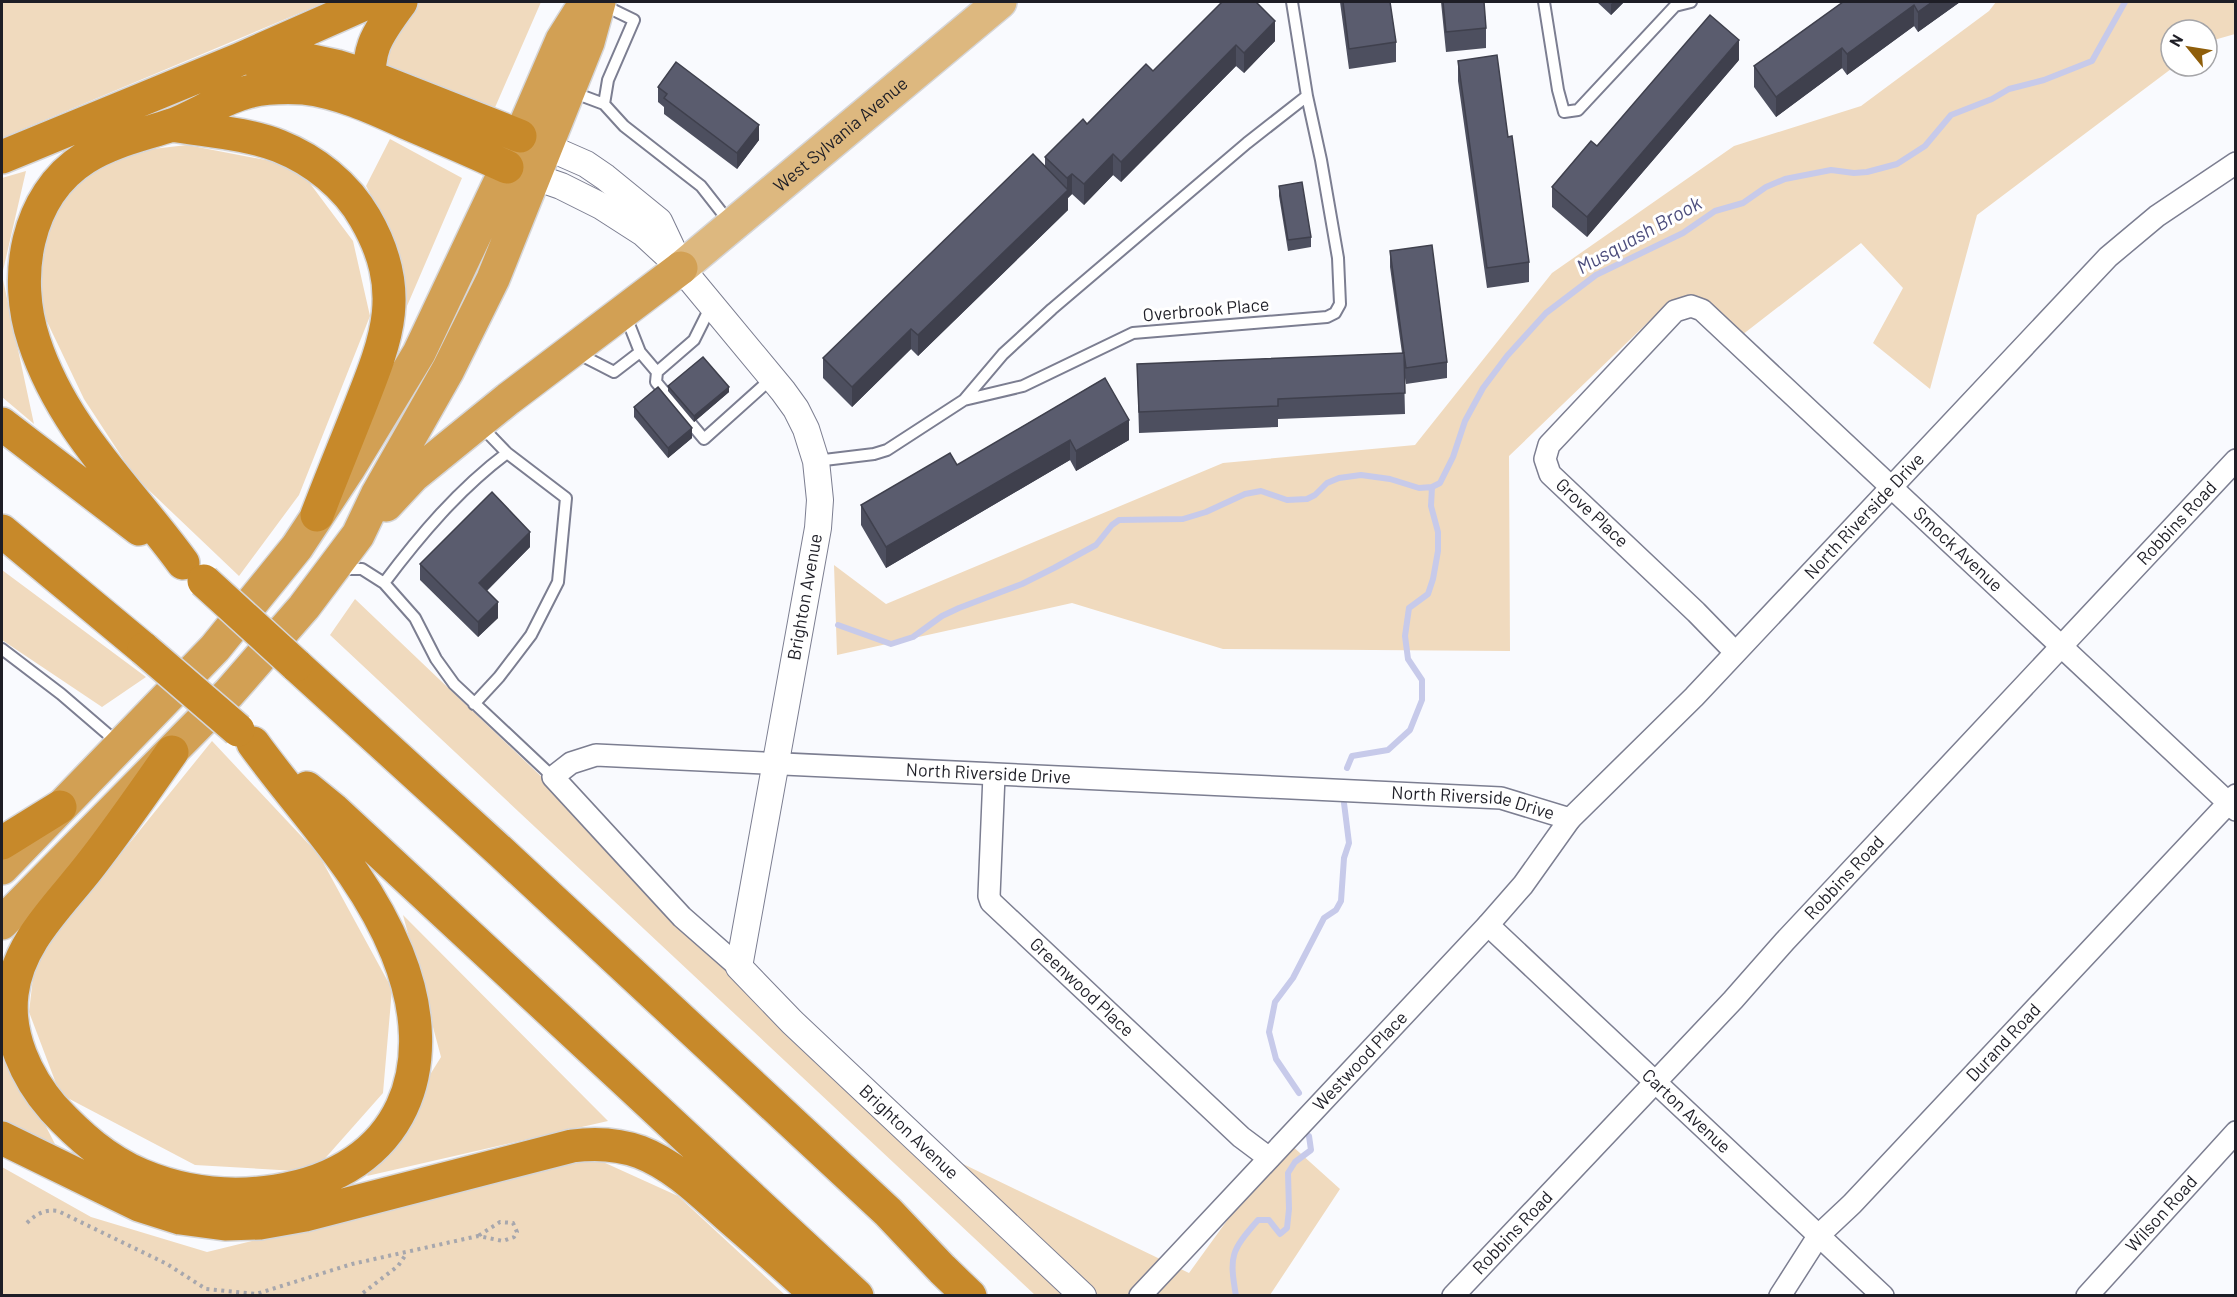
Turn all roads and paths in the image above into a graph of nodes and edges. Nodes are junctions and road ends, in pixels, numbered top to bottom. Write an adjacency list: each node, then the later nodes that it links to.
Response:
1 (369, 2): 8 (highway)
2 (401, 2): 10 (highway)
3 (594, 2): 9 (highway); 12 (lane); 14 (highway)
4 (1000, 2): 18 (main road, West Sylvania Avenue)
5 (1292, 2): 11 (lane)
6 (1544, 2): 7 (lane)
7 (1691, 2)
8 (238, 60): 10 (highway); 15 (highway)
9 (569, 90): 12 (lane); 14 (highway)
10 (369, 91): 13 (highway); 14 (highway); 17 (highway)
11 (1307, 96): 27 (lane); 27 (lane, Overbrook Place)
12 (604, 104): 18 (lane)
13 (172, 125): 34 (highway); 39 (highway)
14 (533, 141): 17 (highway); 19 (street, Brighton Avenue)
15 (2, 157)
16 (2235, 163): 33 (street, North Riverside Drive)
17 (521, 172): 19 (street, Brighton Avenue); 34 (highway); 36 (highway)
18 (732, 225): 19 (main road, West Sylvania Avenue)
19 (681, 268): 20 (street, Brighton Avenue); 21 (highway)
20 (712, 305): 25 (lane); 26 (street, Brighton Avenue)
21 (624, 311): 23 (highway); 24 (lane)
22 (1675, 311): 33 (street, Smock Avenue); 44 (street, Grove Place)
23 (572, 350): 24 (lane); 28 (highway)
24 (640, 352): 25 (lane)
25 (657, 372): 26 (lane)
26 (773, 378): 32 (street, Brighton Avenue)
27 (964, 400): 32 (lane, Overbrook Place)
28 (478, 423): 30 (lane); 36 (highway)
29 (2, 424): 39 (highway)
30 (507, 453): 41 (lane); 45 (lane)
31 (2235, 460): 42 (street, Robbins Road)
32 (816, 461): 49 (street, Brighton Avenue)
33 (1892, 487): 42 (street, Smock Avenue); 44 (street, North Riverside Drive)
34 (317, 515): 47 (highway)
35 (2, 531): 40 (highway)
36 (358, 535): 38 (highway)
37 (2, 539): 40 (highway)
38 (332, 569): 41 (lane); 48 (highway)
39 (194, 572): 71 (highway, bridge)
40 (56, 576): 46 (highway, bridge)
41 (384, 583): 45 (lane)
42 (2061, 647): 52 (street, Smock Avenue); 60 (street, Robbins Road)
43 (2, 649): 47 (lane)
44 (1735, 652): 54 (street, North Riverside Drive)
45 (474, 704): 51 (lane)
46 (246, 737): 48 (highway); 70 (highway)
47 (120, 745): 53 (highway)
48 (172, 752): 57 (highway)
49 (776, 765): 50 (street, North Riverside Drive); 51 (street, North Riverside Drive); 59 (street, Brighton Avenue)
50 (994, 775): 54 (street, North Riverside Drive); 63 (street, Greenwood Place)
51 (553, 777): 59 (street, Brighton Avenue)
52 (2233, 803): 65 (street, Durand Road)
53 (60, 807): 55 (highway); 56 (highway)
54 (1570, 819): 58 (street, Westwood Place)
55 (2, 843)
56 (2, 868)
57 (2, 923)
58 (1488, 925): 60 (street, Carton Avenue); 63 (street, Westwood Place)
59 (739, 967): 72 (street, Brighton Avenue)
60 (1655, 1081): 65 (street, Carton Avenue); 74 (street, Robbins Road)
61 (2235, 1132): 77 (street, Wilson Road)
62 (2, 1138): 69 (highway)
63 (1269, 1158): 73 (street, Westwood Place)
64 (27, 1223): 67 (path)
65 (1819, 1235): 75 (street, Durand Road); 76 (street, Carton Avenue)
66 (478, 1236): 66 (path); 67 (path)
67 (408, 1253): 68 (path)
68 (363, 1293)
69 (818, 1296)
70 (857, 1296)
71 (970, 1296)
72 (1083, 1296)
73 (1140, 1296)
74 (1453, 1296)
75 (1780, 1296)
76 (1883, 1296)
77 (2087, 1296)

